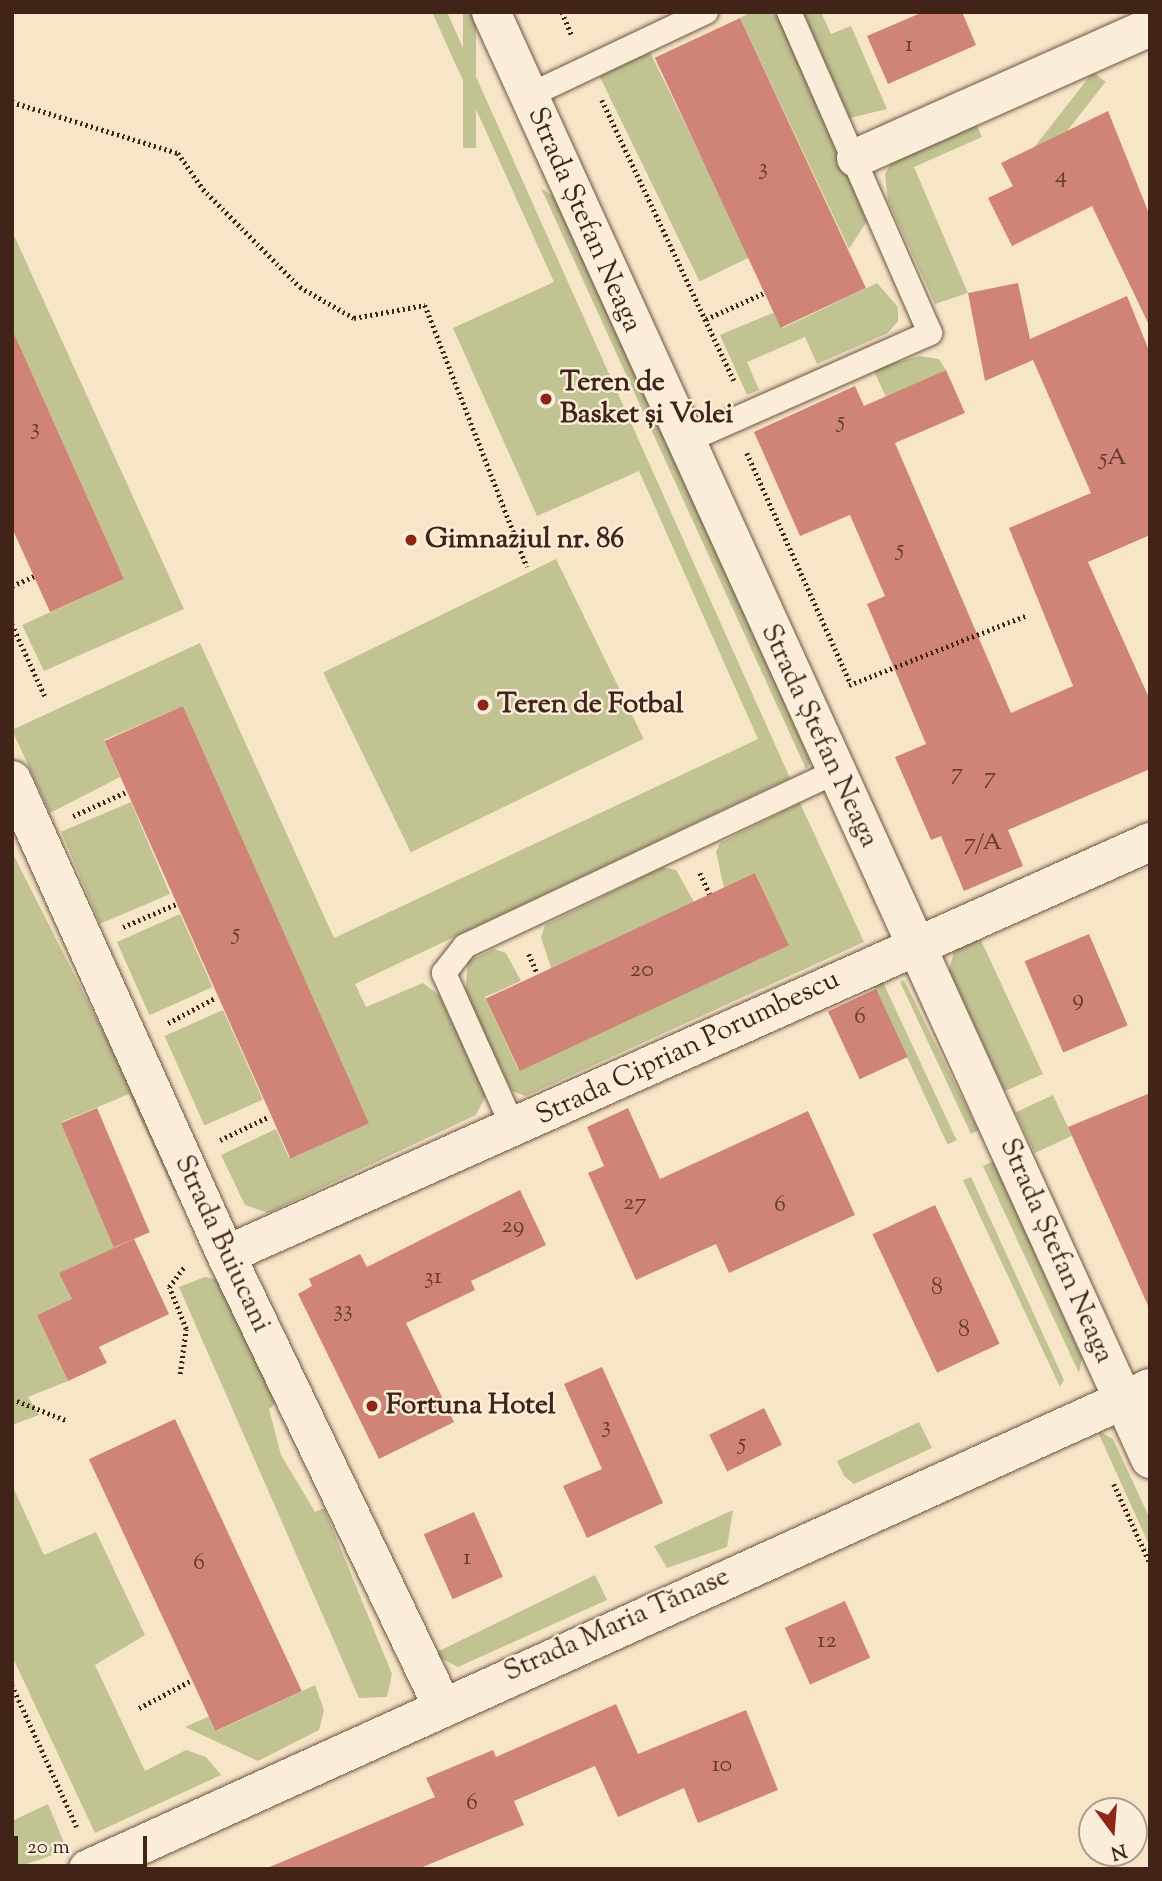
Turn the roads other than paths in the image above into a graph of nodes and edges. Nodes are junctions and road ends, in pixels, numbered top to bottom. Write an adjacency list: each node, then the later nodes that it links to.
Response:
1 (491, 12): 5 (street, Strada Ștefan Neaga)
2 (706, 12): 5 (lane)
3 (789, 12): 6 (lane)
4 (1150, 27): 6 (street)
5 (528, 96): 7 (street, Strada Ștefan Neaga)
6 (856, 158): 7 (lane)
7 (684, 442): 8 (street, Strada Ștefan Neaga)
8 (834, 772): 11 (street, Strada Ștefan Neaga); 12 (lane)
9 (12, 780): 13 (street, Strada Buiucani)
10 (1150, 842): 11 (street, Strada Ciprian Porumbescu)
11 (917, 943): 12 (street, Strada Ciprian Porumbescu); 14 (street, Strada Ștefan Neaga)
12 (514, 1129): 13 (street, Strada Ciprian Porumbescu)
13 (226, 1255): 16 (street, Strada Buiucani)
14 (1137, 1394): 15 (street, Strada Ștefan Neaga); 16 (street, Strada Maria Tănase)
15 (1150, 1459)
16 (442, 1704): 17 (street, Strada Maria Tănase)
17 (91, 1867)

